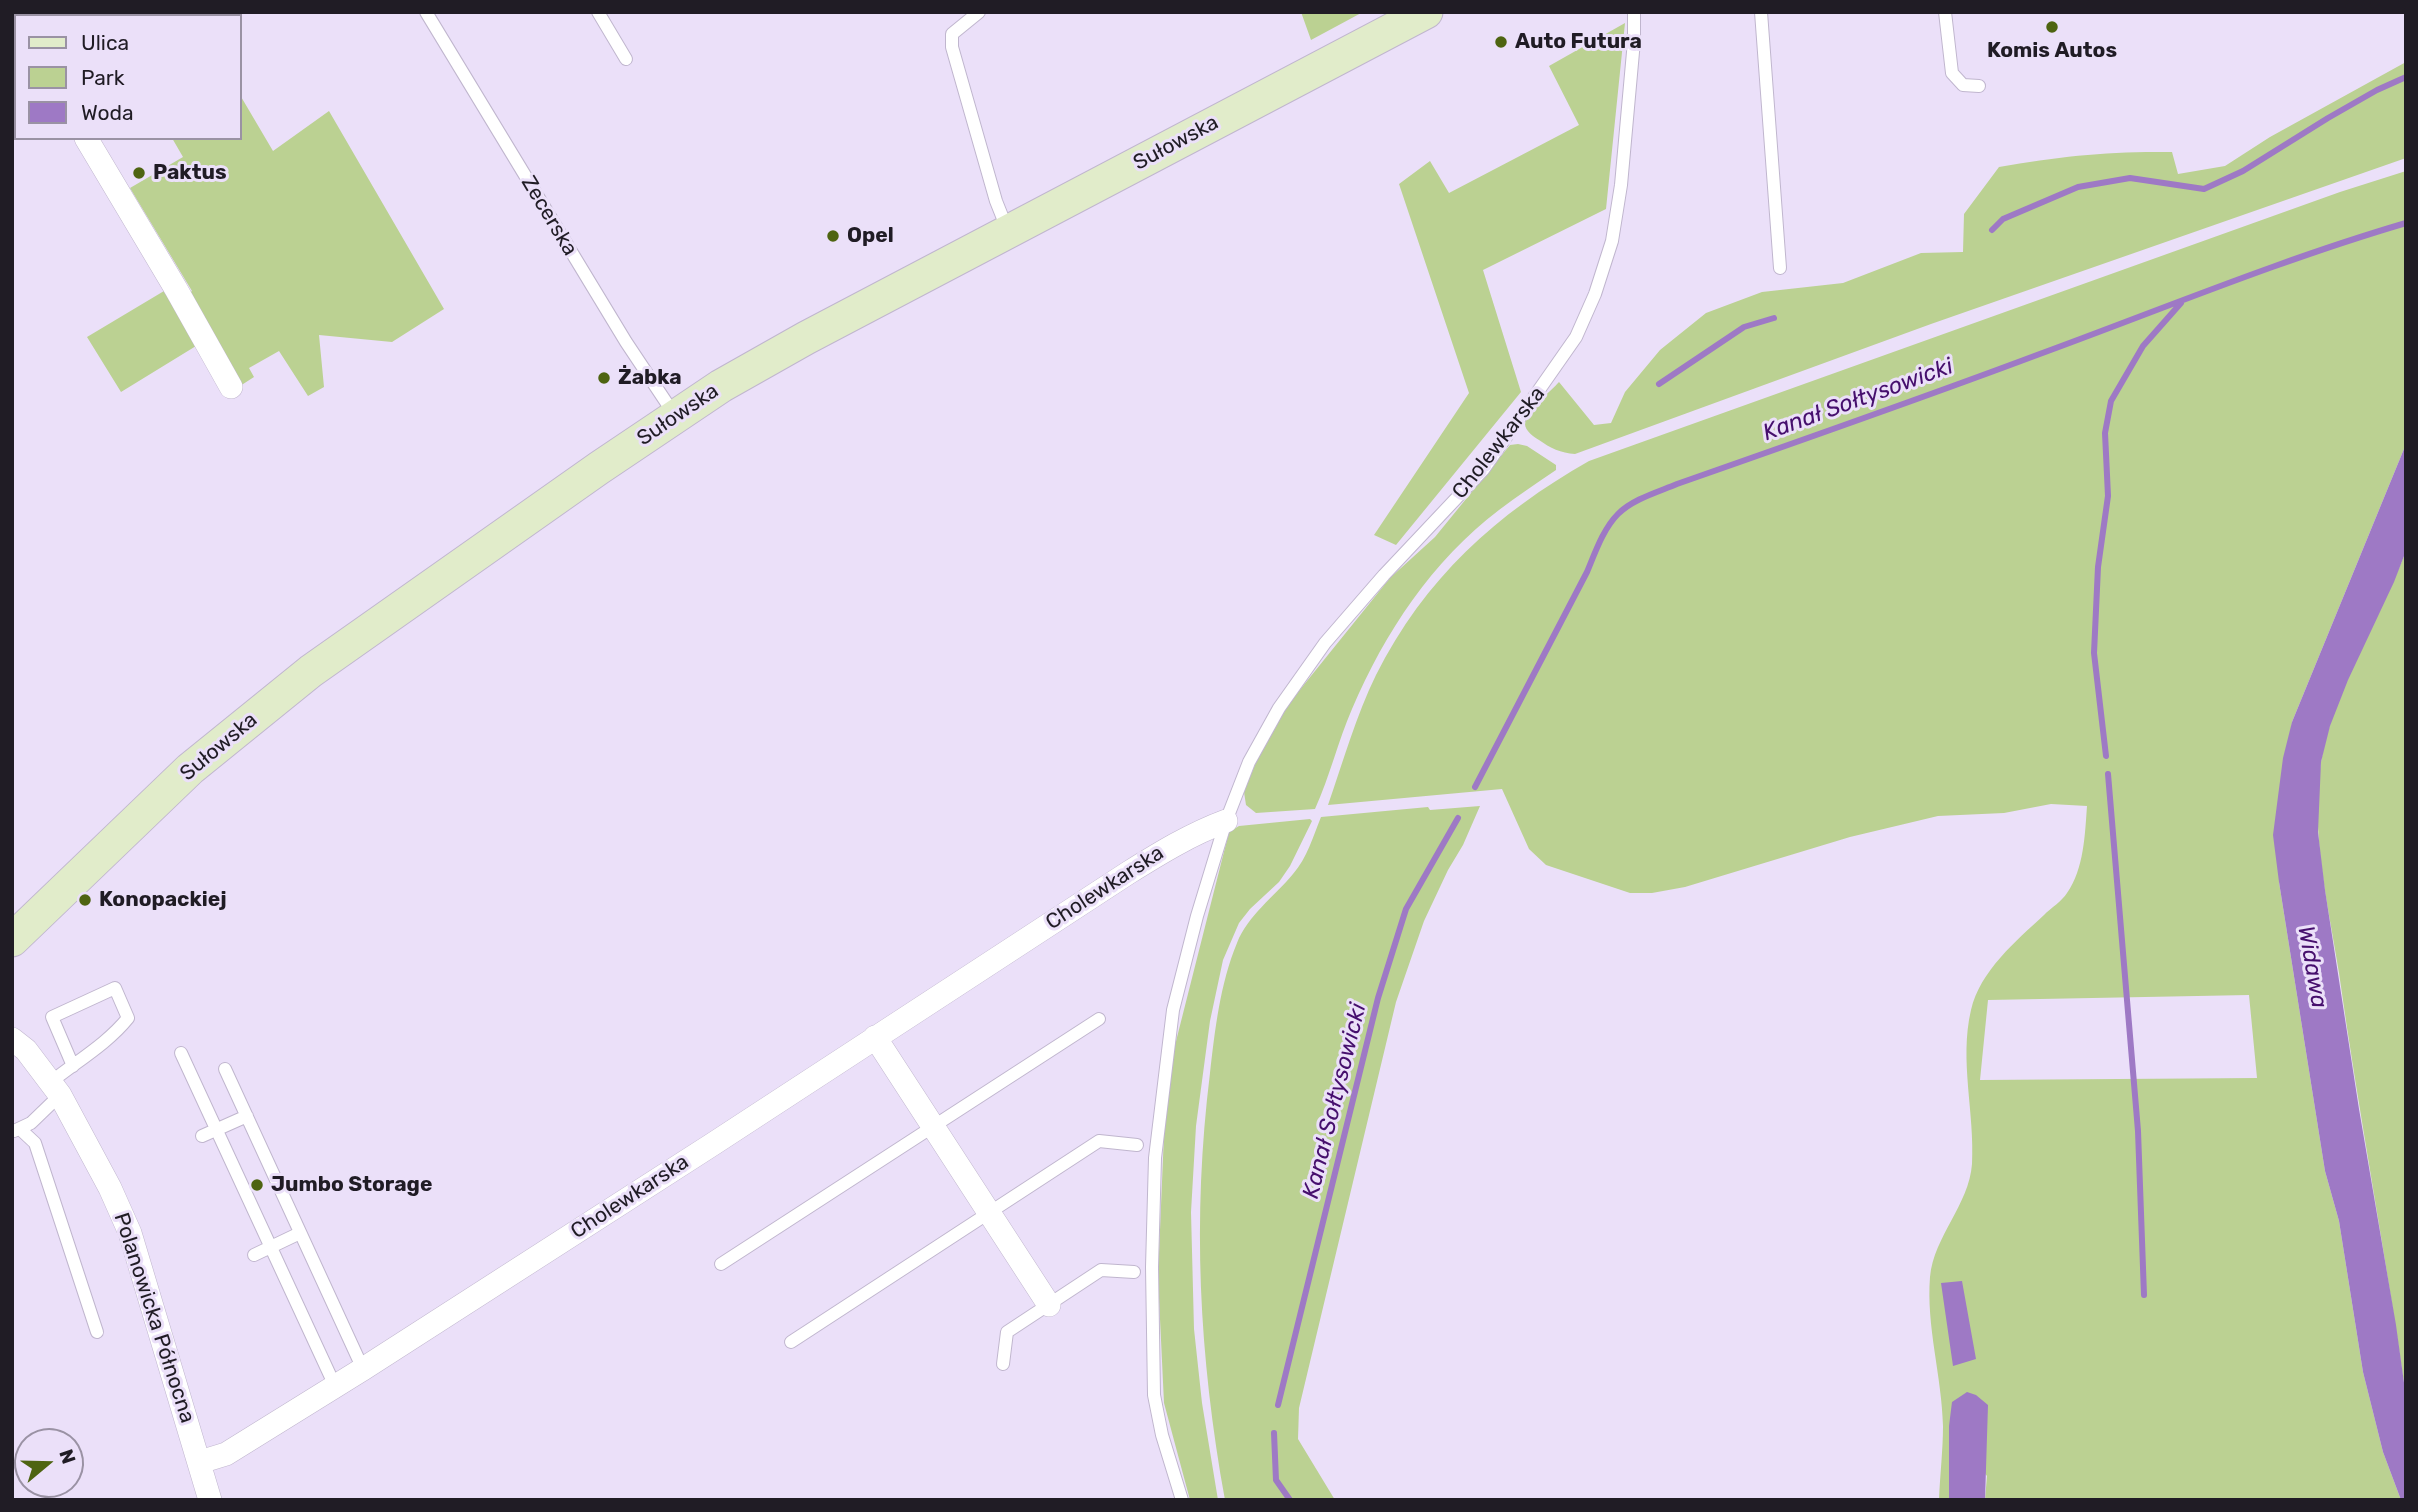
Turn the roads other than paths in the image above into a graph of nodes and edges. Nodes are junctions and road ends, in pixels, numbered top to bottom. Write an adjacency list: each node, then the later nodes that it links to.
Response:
1 (426, 12): 14 (lane, Zecerska)
2 (598, 12): 8 (lane)
3 (979, 12): 11 (lane)
4 (1426, 12): 11 (main road, Sułowska)
5 (1634, 12): 15 (lane, Cholewkarska)
6 (1761, 12): 12 (lane)
7 (1945, 12): 9 (lane)
8 (626, 59)
9 (1979, 86)
10 (87, 140): 13 (street)
11 (1008, 231): 14 (main road, Sułowska)
12 (1780, 268)
13 (231, 387)
14 (677, 417): 16 (main road, Sułowska)
15 (1226, 821): 18 (street, Cholewkarska); 44 (lane)
16 (12, 940)
17 (1099, 1019): 25 (lane)
18 (875, 1037): 25 (street); 40 (street, Cholewkarska)
19 (12, 1039): 23 (street, Polanowicka Północna)
20 (181, 1053): 27 (lane)
21 (73, 1066): 21 (lane); 23 (lane)
22 (225, 1069): 24 (lane)
23 (55, 1089): 26 (lane); 42 (street, Polanowicka Północna)
24 (247, 1116): 27 (lane); 31 (lane)
25 (933, 1127): 30 (street); 34 (lane)
26 (16, 1130): 37 (lane)
27 (216, 1130): 28 (lane); 32 (lane)
28 (202, 1136)
29 (1137, 1146): 30 (lane)
30 (989, 1212): 36 (street); 38 (lane)
31 (300, 1233): 32 (lane); 40 (lane)
32 (270, 1247): 33 (lane); 41 (lane)
33 (254, 1255)
34 (721, 1264)
35 (1134, 1272): 36 (lane)
36 (1049, 1305): 39 (lane)
37 (97, 1332)
38 (791, 1342)
39 (1003, 1364)
40 (363, 1369): 41 (street, Cholewkarska)
41 (335, 1386): 42 (street, Cholewkarska)
42 (200, 1462): 43 (street, Polanowicka Północna)
43 (210, 1500)
44 (1182, 1500)

